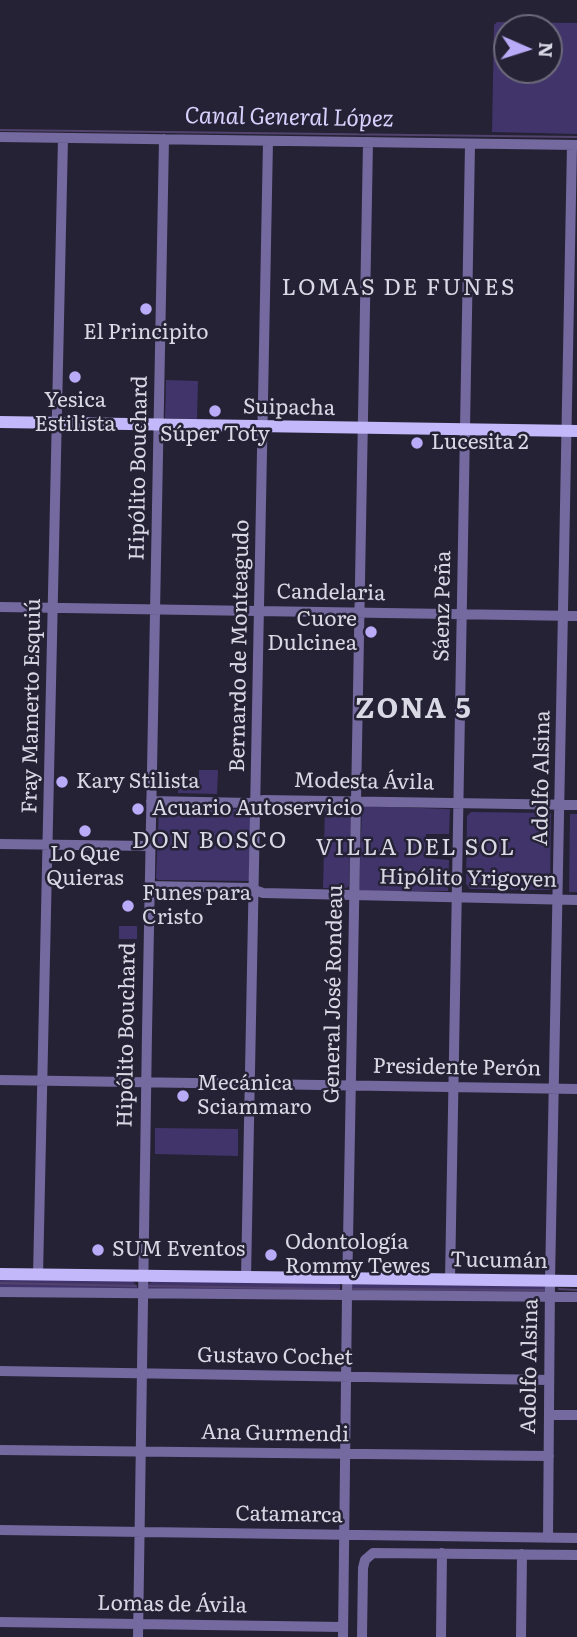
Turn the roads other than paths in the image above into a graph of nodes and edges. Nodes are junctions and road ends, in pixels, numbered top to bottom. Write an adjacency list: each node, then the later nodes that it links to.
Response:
1 (0, 137): 2 (street)
2 (63, 138): 3 (street); 9 (street, Fray Mamerto Esquiú)
3 (164, 139): 4 (street); 10 (street, Hipólito Bouchard)
4 (268, 141): 5 (street); 11 (street, Bernardo de Monteagudo)
5 (368, 142): 6 (street); 12 (street, General José Rondeau)
6 (470, 144): 7 (street); 13 (street, Sáenz Peña)
7 (575, 145): 14 (street, Adolfo Alsina)
8 (0, 422): 9 (main road, Suipacha)
9 (57, 423): 10 (main road, Suipacha); 16 (street, Fray Mamerto Esquiú)
10 (158, 425): 11 (main road, Suipacha); 17 (street, Hipólito Bouchard)
11 (263, 427): 12 (main road, Suipacha); 18 (street, Bernardo de Monteagudo)
12 (363, 428): 13 (main road, Suipacha); 19 (street, General José Rondeau)
13 (465, 430): 14 (main road, Suipacha); 20 (street, Sáenz Peña)
14 (572, 431): 21 (street, Adolfo Alsina)
15 (0, 607): 16 (street, Candelaria)
16 (53, 608): 17 (street, Candelaria); 30 (street, Fray Mamerto Esquiú)
17 (156, 610): 18 (street, Candelaria); 23 (street, Hipólito Bouchard)
18 (260, 611): 19 (street, Candelaria); 24 (street, Bernardo de Monteagudo)
19 (360, 613): 20 (street, Candelaria); 25 (street, General José Rondeau)
20 (462, 615): 21 (street, Candelaria); 26 (street, Sáenz Peña)
21 (564, 616): 22 (street, Candelaria); 27 (street, Adolfo Alsina)
22 (577, 616)
23 (151, 801): 24 (street, Modesta Ávila); 31 (street, Hipólito Bouchard)
24 (256, 801): 25 (street, Modesta Ávila); 33 (street, Bernardo de Monteagudo)
25 (356, 801): 26 (street, Modesta Ávila); 34 (street, General José Rondeau)
26 (458, 803): 27 (street, Modesta Ávila); 35 (street, Sáenz Peña)
27 (560, 805): 28 (street, Modesta Ávila); 36 (street, Adolfo Alsina)
28 (577, 805)
29 (0, 844): 30 (street)
30 (48, 844): 31 (street); 39 (street, Fray Mamerto Esquiú)
31 (150, 846): 32 (street, Hipólito Bouchard)
32 (149, 886): 33 (street, Hipólito Yrigoyen); 40 (street, Hipólito Bouchard)
33 (255, 890): 34 (street, Hipólito Yrigoyen); 41 (street, Bernardo de Monteagudo)
34 (355, 896): 35 (street, Hipólito Yrigoyen); 42 (street, General José Rondeau)
35 (457, 898): 36 (street, Hipólito Yrigoyen); 43 (street, Sáenz Peña)
36 (559, 900): 37 (street, Hipólito Yrigoyen); 44 (street, Adolfo Alsina)
37 (577, 900)
38 (0, 1080): 39 (street, Presidente Perón)
39 (43, 1081): 40 (street, Presidente Perón); 47 (street, Fray Mamerto Esquiú)
40 (146, 1082): 41 (street, Presidente Perón); 48 (street, Hipólito Bouchard)
41 (251, 1084): 42 (street, Presidente Perón); 49 (street, Bernardo de Monteagudo)
42 (351, 1086): 43 (street, Presidente Perón); 50 (street, General José Rondeau)
43 (454, 1087): 44 (street, Presidente Perón); 51 (street, Sáenz Peña)
44 (555, 1089): 45 (street, Presidente Perón); 52 (street, Adolfo Alsina)
45 (577, 1089)
46 (0, 1274): 47 (main road, Tucumán)
47 (38, 1275): 48 (main road, Tucumán)
48 (143, 1277): 49 (main road, Tucumán); 55 (street, Hipólito Bouchard)
49 (246, 1278): 50 (main road, Tucumán)
50 (347, 1279): 51 (main road, Tucumán); 56 (street, General José Rondeau)
51 (450, 1280): 52 (main road, Tucumán)
52 (551, 1281): 53 (main road, Tucumán); 57 (street, Adolfo Alsina)
53 (577, 1281)
54 (0, 1292): 55 (street, Tucumán)
55 (142, 1293): 56 (street, Tucumán); 60 (street, Hipólito Bouchard)
56 (346, 1295): 57 (street, Tucumán); 61 (street, General José Rondeau)
57 (550, 1297): 58 (street, Tucumán); 62 (street, Adolfo Alsina)
58 (577, 1297)
59 (0, 1371): 60 (street, Gustavo Cochet)
60 (142, 1374): 61 (street, Gustavo Cochet); 66 (street, Hipólito Bouchard)
61 (346, 1377): 62 (street, Gustavo Cochet); 67 (street, General José Rondeau)
62 (550, 1380): 63 (street, Adolfo Alsina)
63 (549, 1415): 64 (street); 68 (street, Adolfo Alsina)
64 (577, 1415)
65 (0, 1450): 66 (street, Ana Gurmendi)
66 (140, 1451): 67 (street, Ana Gurmendi); 70 (street, Hipólito Bouchard)
67 (345, 1454): 68 (street, Ana Gurmendi); 71 (street, General José Rondeau)
68 (549, 1456): 72 (street, Adolfo Alsina)
69 (0, 1530): 70 (street, Catamarca)
70 (139, 1532): 71 (street, Catamarca); 78 (street, Hipólito Bouchard)
71 (344, 1535): 72 (street, Catamarca); 79 (street, General José Rondeau)
72 (548, 1538): 73 (street, Catamarca)
73 (577, 1538)
74 (442, 1553): 75 (street); 81 (street); 82 (street)
75 (522, 1554): 76 (street); 83 (street)
76 (577, 1555)
77 (0, 1622): 78 (street, Lomas de Ávila)
78 (138, 1624): 79 (street, Lomas de Ávila); 80 (street, Hipólito Bouchard)
79 (343, 1632)
80 (138, 1637)
81 (362, 1637)
82 (441, 1637)
83 (521, 1637)

